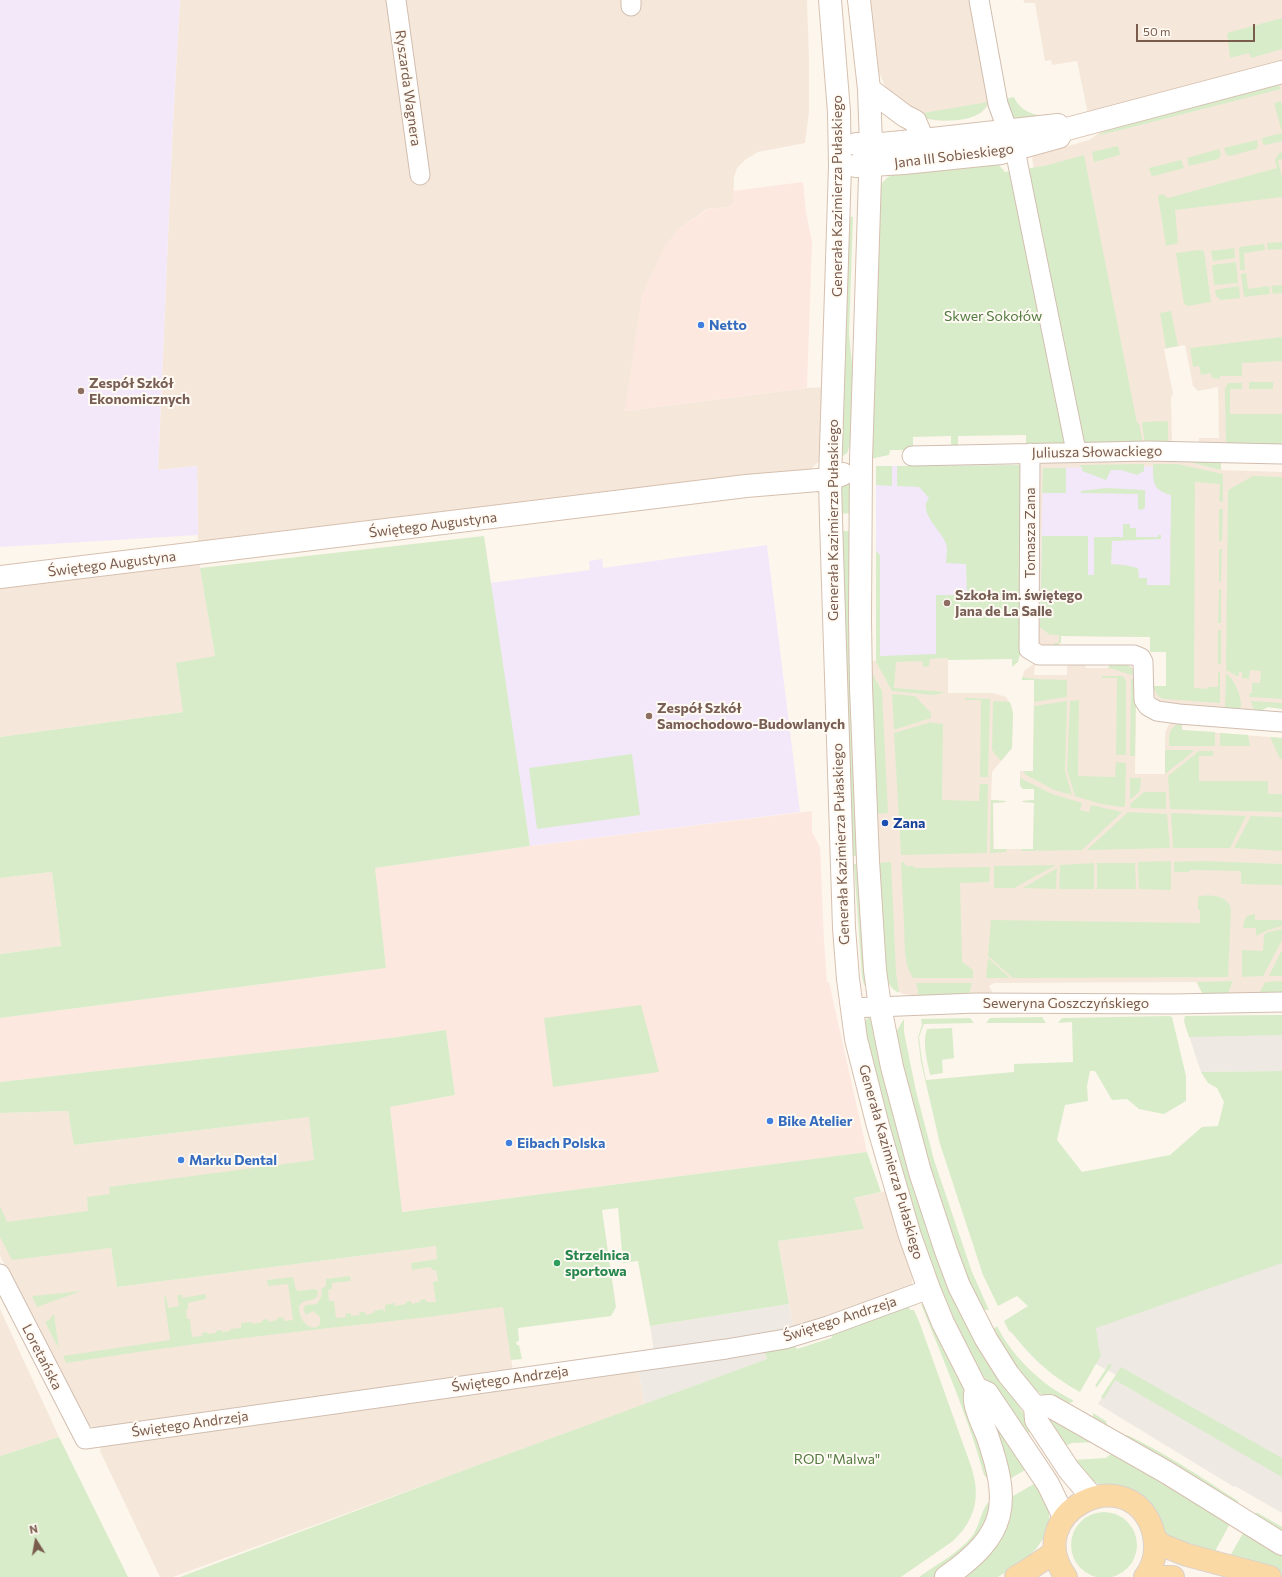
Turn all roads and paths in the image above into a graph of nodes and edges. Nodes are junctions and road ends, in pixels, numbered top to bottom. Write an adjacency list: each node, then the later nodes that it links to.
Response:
1 (396, 0): 13 (street, Ryszarda Wagnera)
2 (830, 0): 9 (main road, Generała Kazimierza Pułaskiego)
3 (859, 0): 6 (main road, Generała Kazimierza Pułaskiego)
4 (979, 0): 8 (street)
5 (1282, 72): 8 (main road, Jana III Sobieskiego)
6 (869, 89): 7 (main road); 10 (main road, Generała Kazimierza Pułaskiego)
7 (923, 140): 8 (main road, Jana III Sobieskiego); 10 (main road, Jana III Sobieskiego)
8 (1011, 140): 12 (main road, Jana III Sobieskiego); 14 (street)
9 (840, 144): 10 (main road, Jana III Sobieskiego); 11 (main road, Generała Kazimierza Pułaskiego)
10 (871, 145): 12 (main road, Generała Kazimierza Pułaskiego)
11 (840, 166): 12 (main road, Jana III Sobieskiego); 19 (main road, Generała Kazimierza Pułaskiego)
12 (870, 166): 18 (main road, Generała Kazimierza Pułaskiego)
13 (420, 175)
14 (1076, 452): 15 (street, Juliusza Słowackiego); 16 (street, Juliusza Słowackiego)
15 (1030, 453): 17 (street, Juliusza Słowackiego); 21 (street, Tomasza Zana)
16 (1282, 454)
17 (912, 456)
18 (861, 460): 19 (main road, Świętego Augustyna); 23 (main road, Generała Kazimierza Pułaskiego)
19 (830, 479): 20 (main road, Świętego Augustyna); 24 (main road, Generała Kazimierza Pułaskiego)
20 (0, 577)
21 (1282, 722)
22 (1282, 1002): 23 (street, Seweryna Goszczyńskiego)
23 (880, 1007): 24 (street, Seweryna Goszczyńskiego); 28 (main road, Generała Kazimierza Pułaskiego)
24 (851, 1008): 26 (main road, Generała Kazimierza Pułaskiego)
25 (0, 1274): 29 (street, Loretańska)
26 (929, 1289): 27 (main road, Generała Kazimierza Pułaskiego); 29 (street, Świętego Andrzeja)
27 (976, 1388): 31 (main road, Generała Kazimierza Pułaskiego); 35 (main road)
28 (1035, 1407): 30 (main road, Generała Kazimierza Pułaskiego); 33 (main road)
29 (85, 1439)
30 (1092, 1497): 31 (main road); 32 (main road)
31 (1064, 1517): 34 (main road)
32 (1155, 1538): 38 (main road); 40 (main road)
33 (1282, 1544)
34 (1055, 1552): 36 (main road); 37 (main road)
35 (946, 1577)
36 (1016, 1577)
37 (1066, 1577)
38 (1145, 1577): 39 (main road)
39 (1173, 1577)
40 (1270, 1577)

